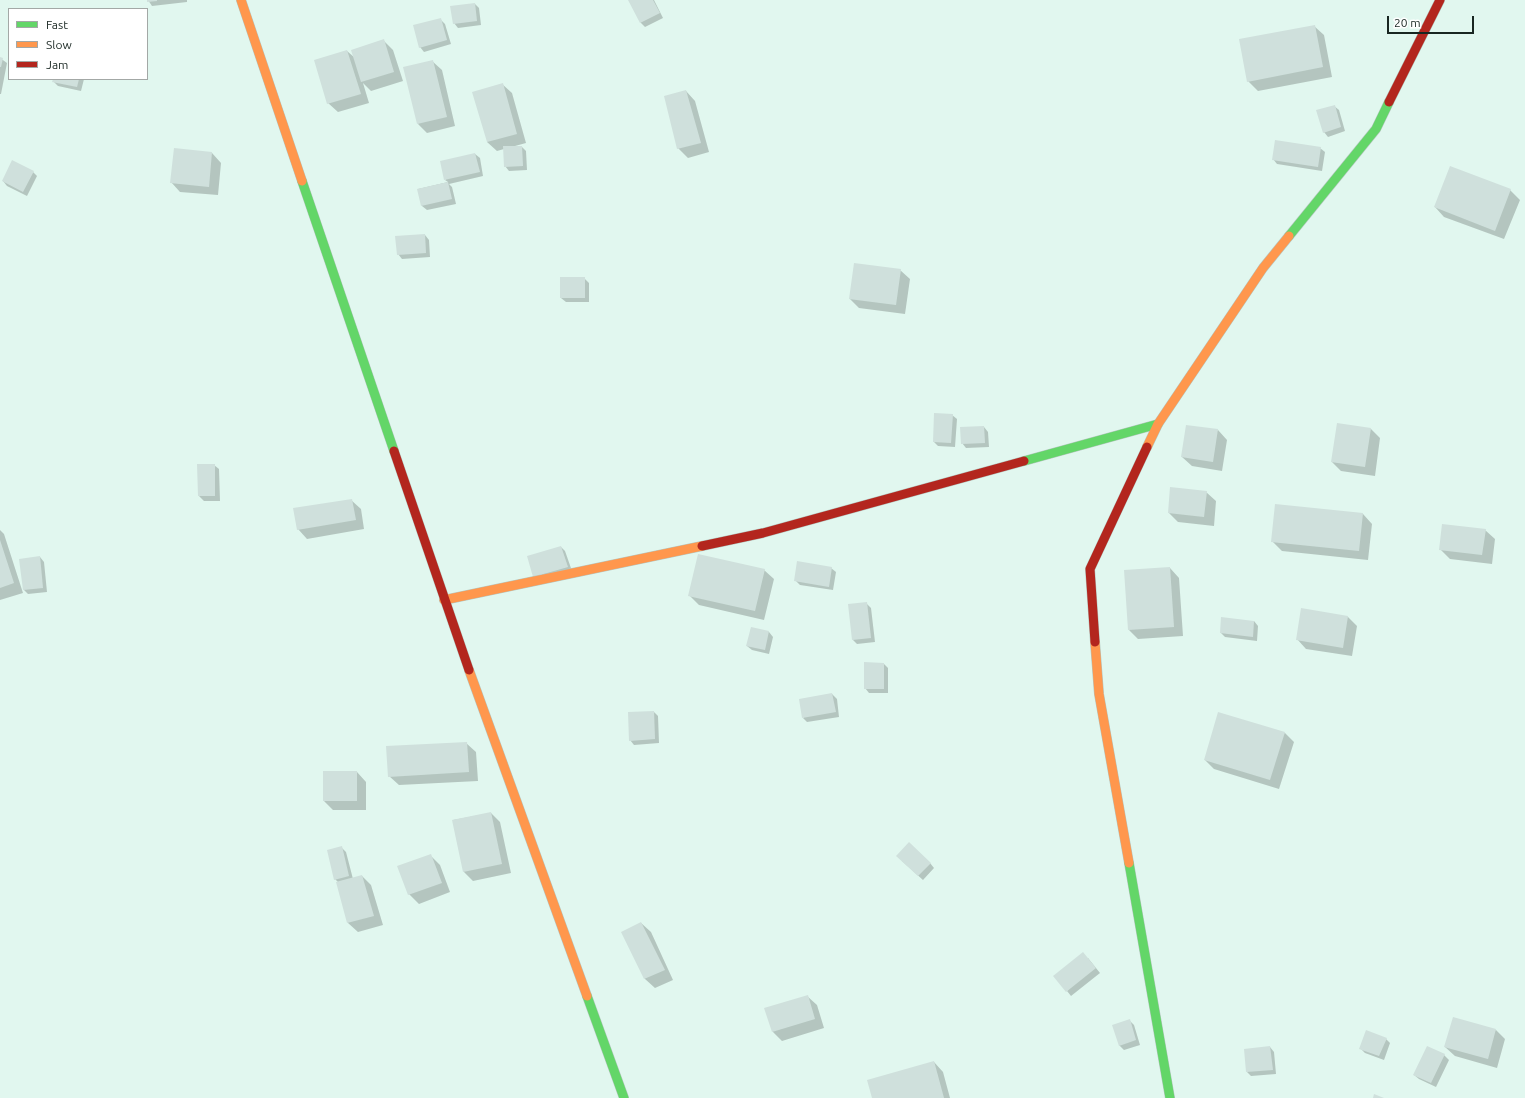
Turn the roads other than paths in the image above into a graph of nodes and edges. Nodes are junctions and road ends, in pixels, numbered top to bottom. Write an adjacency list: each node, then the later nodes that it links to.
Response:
1 (241, 0): 4 (street)
2 (1440, 0): 3 (street)
3 (1158, 424): 4 (street); 6 (street)
4 (444, 600): 5 (street)
5 (624, 1098)
6 (1170, 1098)

